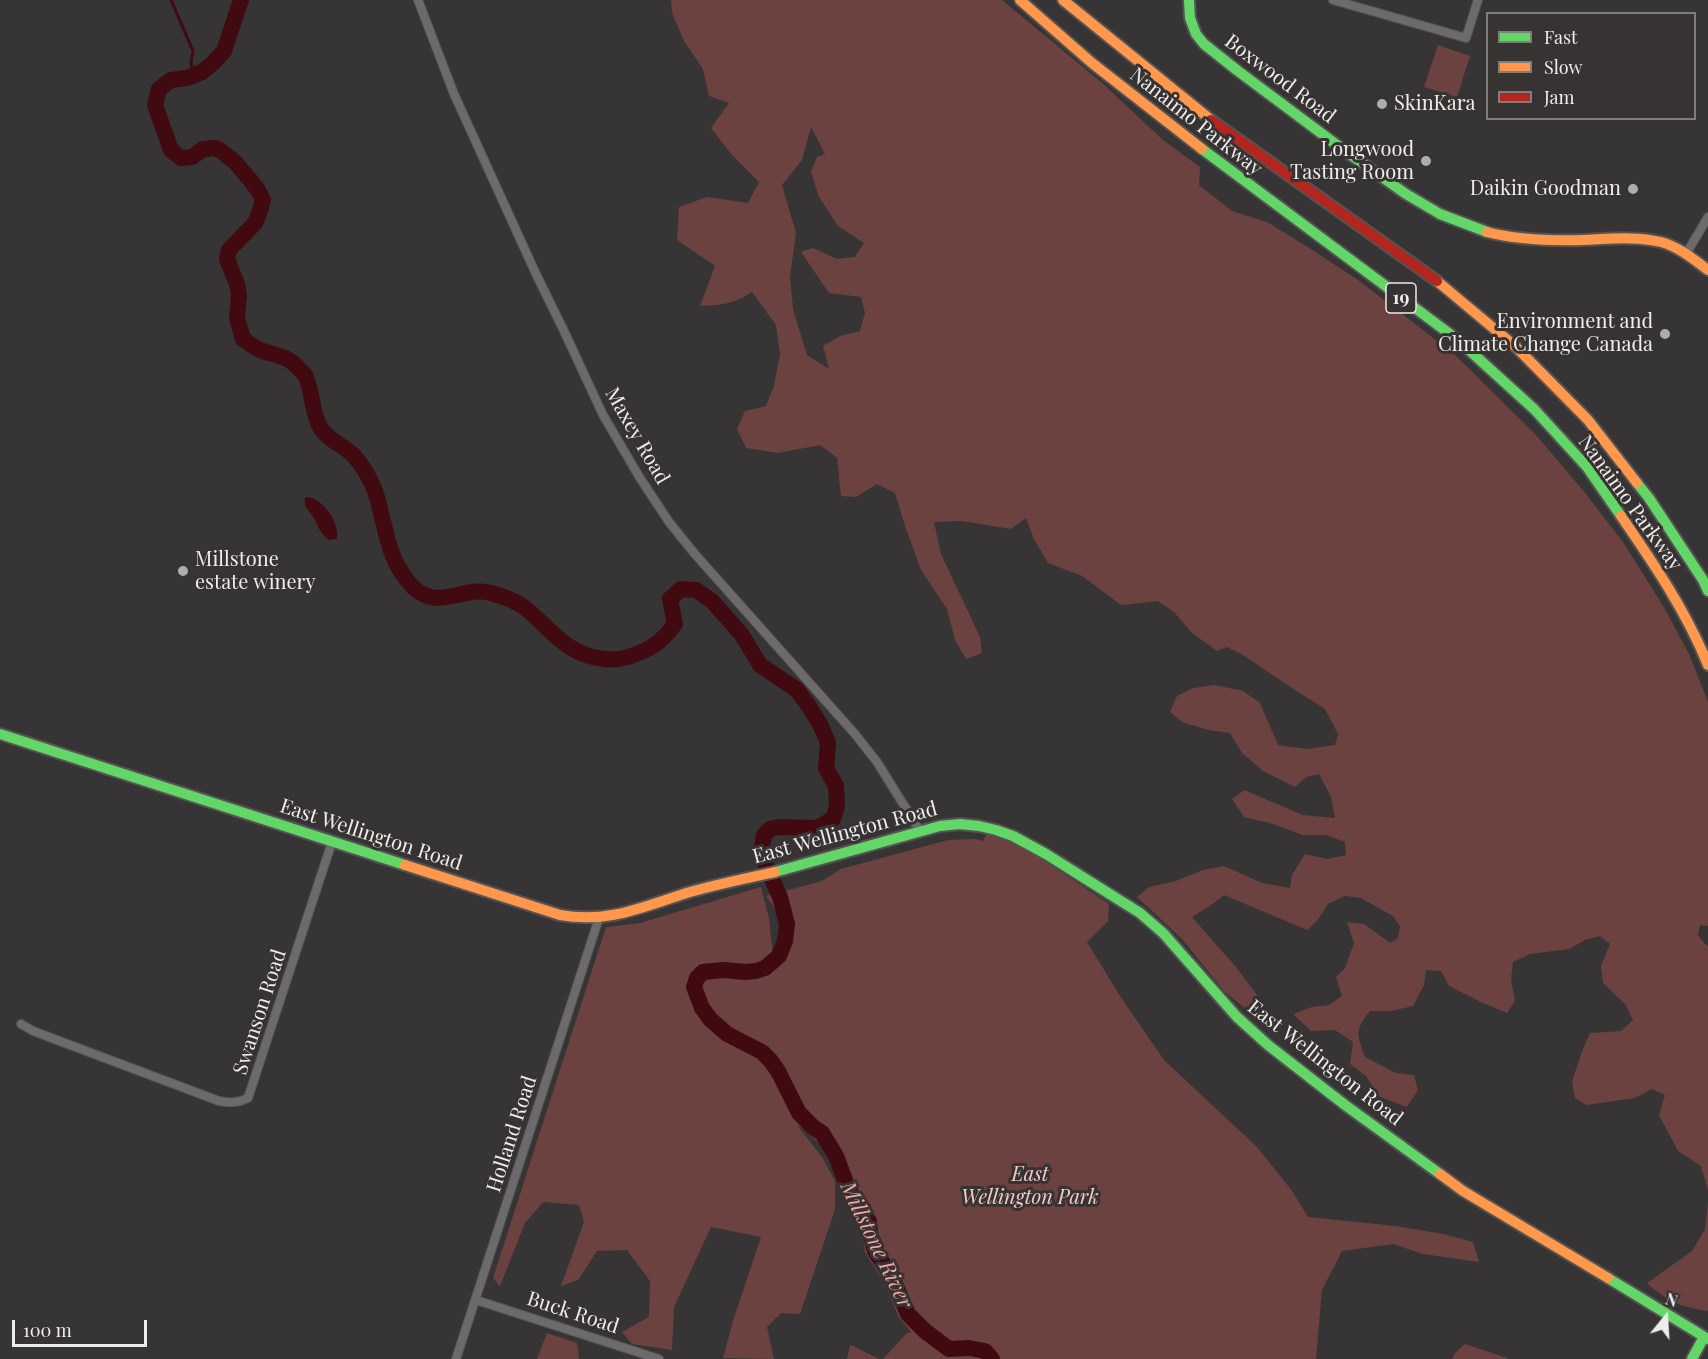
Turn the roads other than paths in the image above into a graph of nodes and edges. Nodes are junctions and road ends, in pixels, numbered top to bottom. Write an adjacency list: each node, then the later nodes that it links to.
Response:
1 (418, 0): 13 (street, Maxey Road)
2 (1020, 0): 11 (main road, Nanaimo Parkway / 19)
3 (1063, 0): 10 (main road, Nanaimo Parkway / 19)
4 (1189, 0): 8 (main road, Boxwood Road)
5 (1333, 0): 6 (street)
6 (1478, 0)
7 (1708, 217): 8 (street)
8 (1686, 254): 9 (main road, Boxwood Road)
9 (1708, 270)
10 (1708, 591)
11 (1708, 665)
12 (0, 734): 14 (main road, East Wellington Road)
13 (920, 831): 15 (main road, East Wellington Road); 18 (main road, East Wellington Road)
14 (332, 842): 15 (main road, East Wellington Road); 16 (street, Swanson Road)
15 (599, 918): 17 (street, Holland Road)
16 (21, 1024)
17 (476, 1300): 19 (street, Holland Road); 20 (street, Buck Road)
18 (1706, 1338): 21 (main road)
19 (456, 1359)
20 (659, 1359)
21 (1692, 1359)

